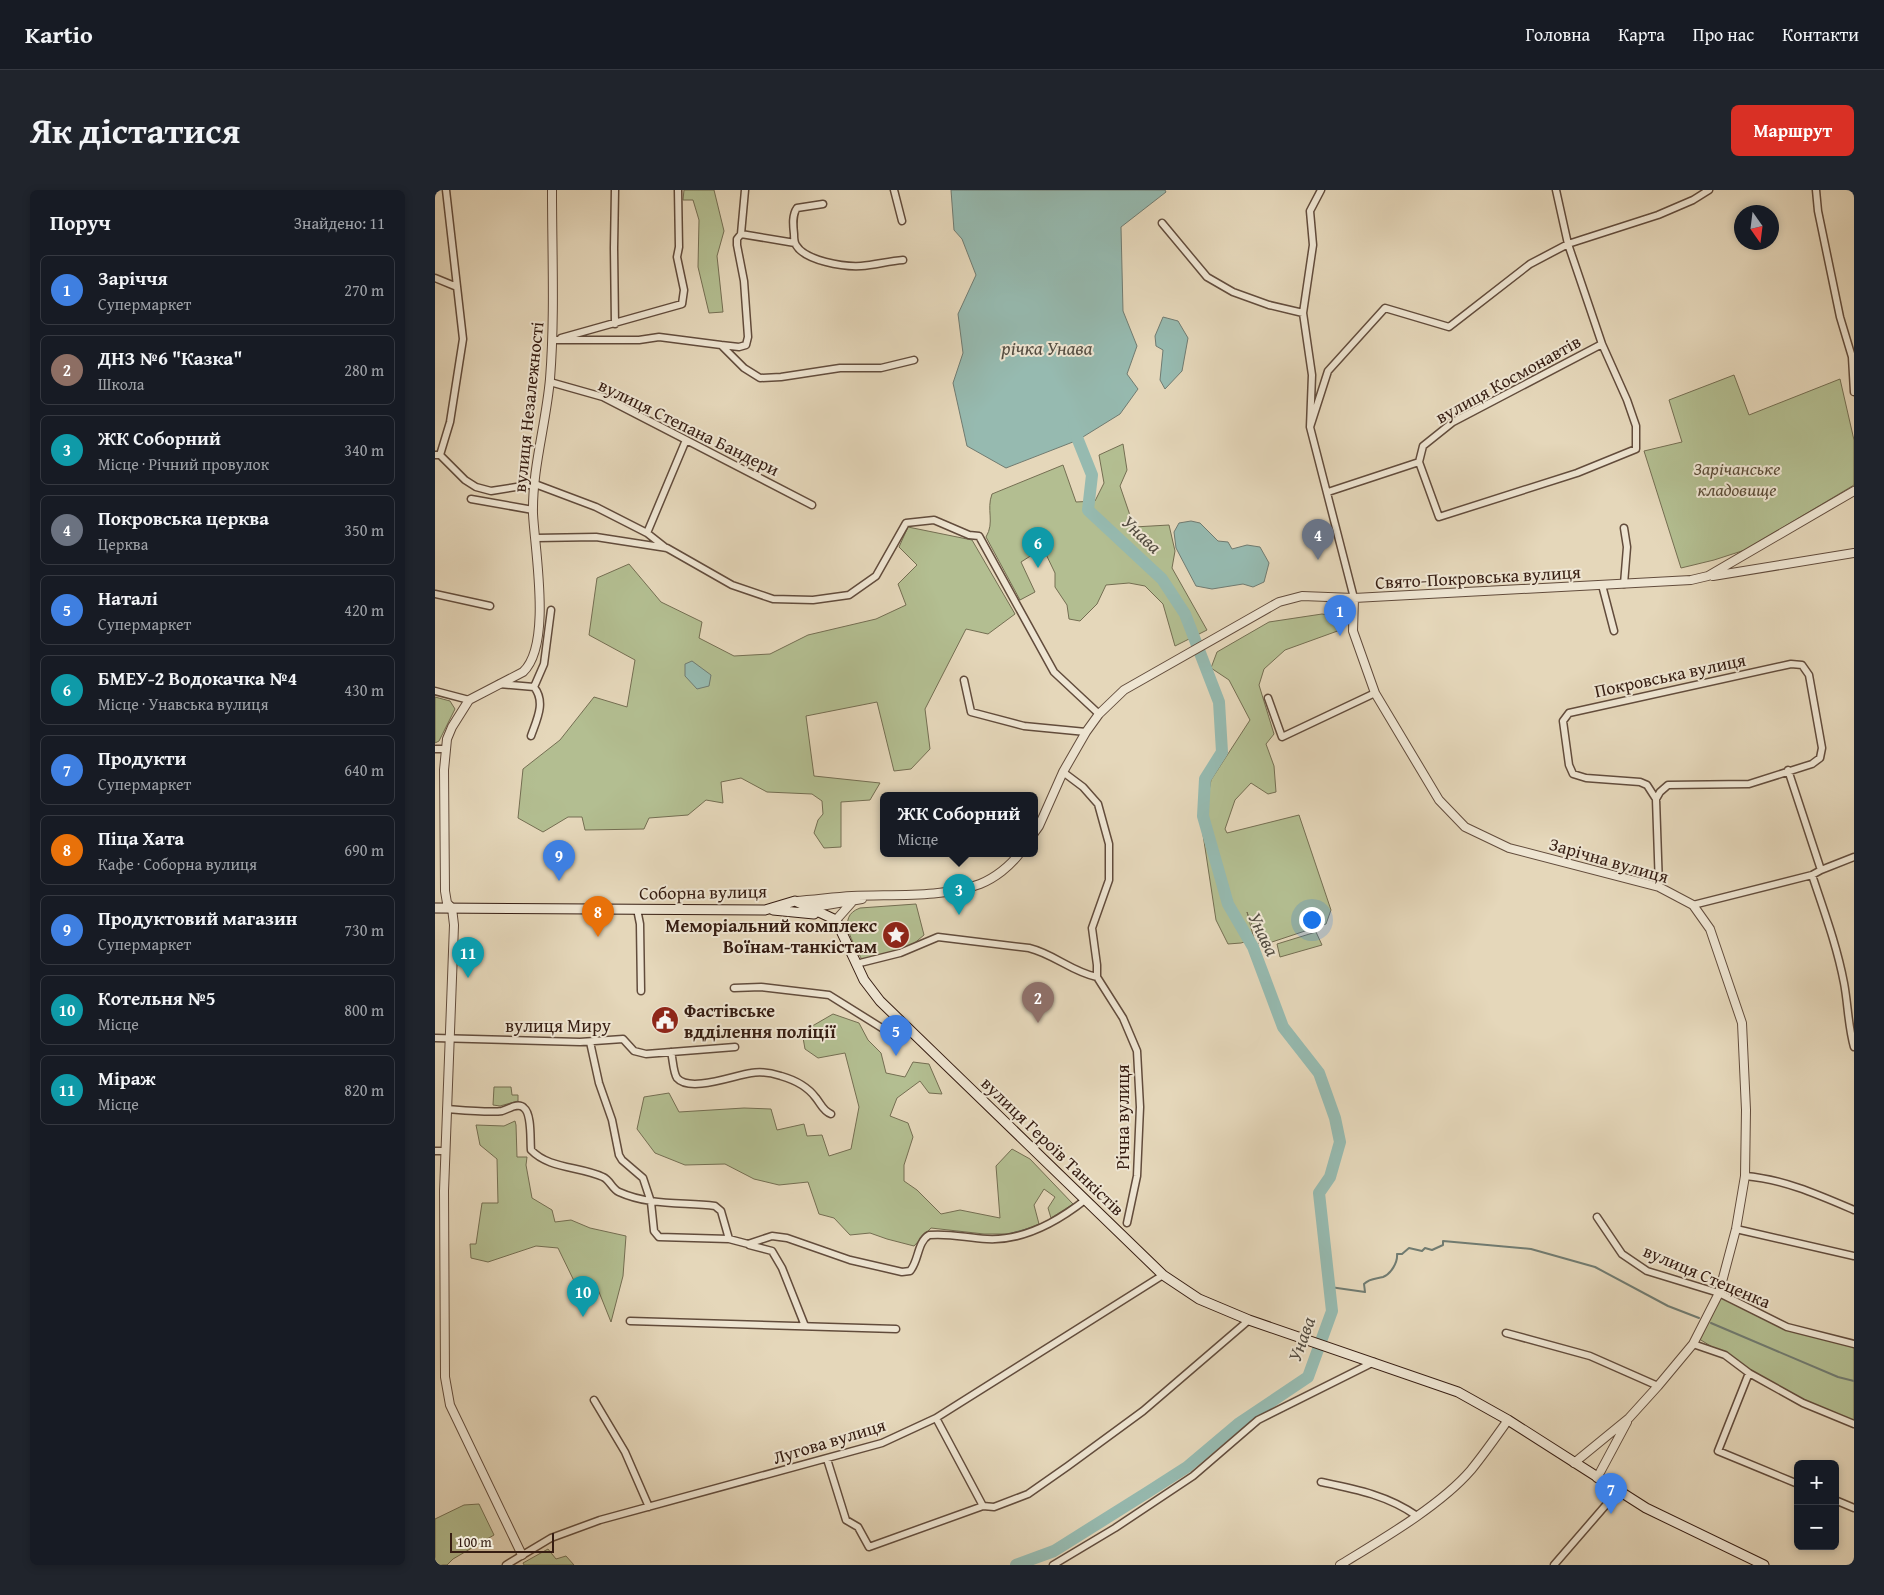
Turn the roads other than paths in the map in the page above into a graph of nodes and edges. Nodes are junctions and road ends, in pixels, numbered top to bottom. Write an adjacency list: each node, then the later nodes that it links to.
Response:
1 (446, 190): 19 (street)
2 (552, 190): 22 (street, вулиця Незалежності)
3 (615, 190): 21 (street)
4 (678, 190): 21 (street)
5 (745, 190): 14 (street)
6 (894, 190): 12 (street)
7 (1321, 190): 20 (street)
8 (1556, 190): 16 (street)
9 (1709, 190): 16 (street)
10 (1817, 190): 27 (street)
11 (823, 204): 15 (street)
12 (902, 221)
13 (1162, 223): 20 (street)
14 (741, 234): 15 (street); 23 (street)
15 (795, 243): 17 (street)
16 (1568, 244): 24 (street); 28 (street)
17 (903, 260)
18 (435, 278): 19 (street)
19 (457, 287): 30 (street)
20 (1303, 313): 28 (street)
21 (615, 324): 22 (street)
22 (553, 340): 23 (street); 26 (street, вулиця Незалежності)
23 (721, 344): 25 (street)
24 (1602, 344): 31 (street, вулиця Космонавтів); 31 (street)
25 (915, 360)
26 (550, 382): 29 (street, вулиця Степана Бандери); 32 (street, вулиця Незалежності)
27 (1854, 392)
28 (1310, 427): 33 (street)
29 (686, 440): 36 (street, вулиця Степана Бандери); 39 (street)
30 (438, 455): 32 (street)
31 (1419, 462): 33 (street)
32 (535, 484): 37 (street, вулиця Незалежності); 39 (street)
33 (1328, 492): 47 (street)
34 (1854, 492): 43 (street, Свято-Покровська вулиця)
35 (471, 499): 37 (street)
36 (812, 505)
37 (533, 510): 40 (street, вулиця Незалежності)
38 (1624, 528): 44 (street)
39 (647, 533): 41 (street)
40 (536, 538): 41 (street); 52 (street, вулиця Незалежності)
41 (667, 548): 58 (street)
42 (1854, 553): 43 (street, Свято-Покровська вулиця)
43 (1708, 576): 44 (street, Свято-Покровська вулиця)
44 (1625, 584): 45 (street, Свято-Покровська вулиця)
45 (1602, 585): 47 (street, Свято-Покровська вулиця); 50 (street, Свято-Покровська вулиця)
46 (435, 594): 48 (street)
47 (1354, 598): 55 (street, Зарічна вулиця); 58 (street)
48 (490, 606)
49 (551, 610): 53 (street)
50 (1614, 631)
51 (964, 680): 59 (street)
52 (498, 684): 53 (street); 57 (street, вулиця Незалежності)
53 (533, 687): 60 (street)
54 (435, 691): 57 (street)
55 (1375, 693): 56 (street); 71 (street, Зарічна вулиця)
56 (1268, 698)
57 (469, 700): 62 (street)
58 (1099, 714): 59 (street)
59 (1086, 732): 64 (street)
60 (531, 736)
61 (435, 749): 62 (street)
62 (445, 749): 78 (street)
63 (1788, 770): 65 (street, Покровська вулиця); 65 (street, Покровська вулиця); 69 (street)
64 (1063, 772): 66 (street); 85 (street, Річна вулиця)
65 (1656, 799): 71 (street)
66 (1038, 827)
67 (1016, 857): 73 (street, Соборна вулиця)
68 (1854, 857): 69 (street)
69 (1821, 870): 70 (street)
70 (1812, 875): 76 (street); 93 (street)
71 (1659, 888): 76 (street, Зарічна вулиця)
72 (868, 896): 73 (street, Соборна вулиця); 74 (street, Соборна вулиця); 81 (street)
73 (876, 896): 75 (street)
74 (795, 901): 80 (main road, Соборна вулиця); 81 (main road, вулиця Героїв Танкістів)
75 (852, 902): 81 (street); 82 (street)
76 (1693, 905): 99 (street, Зарічна вулиця)
77 (435, 908): 78 (main road, Соборна вулиця)
78 (452, 908): 79 (main road, Соборна вулиця); 90 (street)
79 (637, 909): 80 (main road, Соборна вулиця); 87 (street)
80 (765, 910): 81 (main road, вулиця Героїв Танкістів)
81 (812, 910): 82 (main road, вулиця Героїв Танкістів); 83 (main road, вулиця Героїв Танкістів)
82 (836, 920): 83 (main road, вулиця Героїв Танкістів)
83 (839, 931): 84 (main road, вулиця Героїв Танкістів)
84 (856, 964): 85 (street); 88 (main road, вулиця Героїв Танкістів)
85 (1097, 978): 104 (street, Річна вулиця)
86 (734, 988): 88 (street)
87 (641, 992)
88 (898, 1020): 100 (main road, вулиця Героїв Танкістів)
89 (435, 1038): 90 (street, вулиця Миру)
90 (451, 1038): 91 (street, вулиця Миру); 95 (street)
91 (590, 1042): 94 (street, вулиця Миру); 101 (street)
92 (735, 1047): 94 (street, вулиця Миру)
93 (1854, 1047)
94 (671, 1052): 96 (street)
95 (447, 1109): 98 (street); 101 (street)
96 (831, 1114)
97 (435, 1151): 98 (street)
98 (445, 1151): 137 (street)
99 (1745, 1176): 102 (street); 105 (street, Зарічна вулиця)
100 (1085, 1200): 107 (street); 109 (main road, вулиця Героїв Танкістів)
101 (651, 1202): 106 (street); 106 (street)
102 (1854, 1210)
103 (1597, 1217): 110 (street, вулиця Стеценка)
104 (1127, 1223)
105 (1736, 1229): 108 (street); 110 (street, Зарічна вулиця)
106 (729, 1240): 107 (street)
107 (748, 1244): 113 (street)
108 (1854, 1256)
109 (1163, 1275): 111 (main road, вулиця Героїв Танкістів); 122 (street, Лугова вулиця)
110 (1719, 1294): 116 (street, Зарічна вулиця); 117 (street, вулиця Стеценка)
111 (1249, 1320): 118 (main road, вулиця Героїв Танкістів); 133 (street)
112 (630, 1321): 113 (street)
113 (805, 1326): 114 (street)
114 (896, 1329)
115 (1506, 1333): 120 (street)
116 (1693, 1344): 119 (street); 120 (street, Зарічна вулиця)
117 (1854, 1344)
118 (1374, 1362): 124 (main road, вулиця Героїв Танкістів); 139 (street)
119 (1749, 1373): 125 (street); 130 (street)
120 (1657, 1386): 123 (street, Зарічна вулиця)
121 (594, 1400): 134 (street)
122 (936, 1418): 126 (street, Лугова вулиця); 133 (street)
123 (1629, 1418): 127 (street, Зарічна вулиця); 128 (street, Зарічна вулиця)
124 (1508, 1420): 127 (main road, вулиця Героїв Танкістів); 136 (street)
125 (1854, 1424)
126 (827, 1459): 133 (street); 134 (street, Лугова вулиця)
127 (1574, 1463): 128 (main road, вулиця Героїв Танкістів)
128 (1597, 1478): 131 (main road, вулиця Героїв Танкістів)
129 (1321, 1482): 136 (street)
130 (1794, 1482)
131 (1618, 1491): 141 (street); 142 (main road, вулиця Героїв Танкістів)
132 (1839, 1502): 135 (street)
133 (983, 1506)
134 (649, 1507): 137 (street, Лугова вулиця)
135 (1854, 1508)
136 (1417, 1516): 140 (street)
137 (522, 1555): 138 (street, Лугова вулиця)
138 (506, 1565)
139 (1053, 1565)
140 (1340, 1565)
141 (1554, 1565)
142 (1764, 1565)

